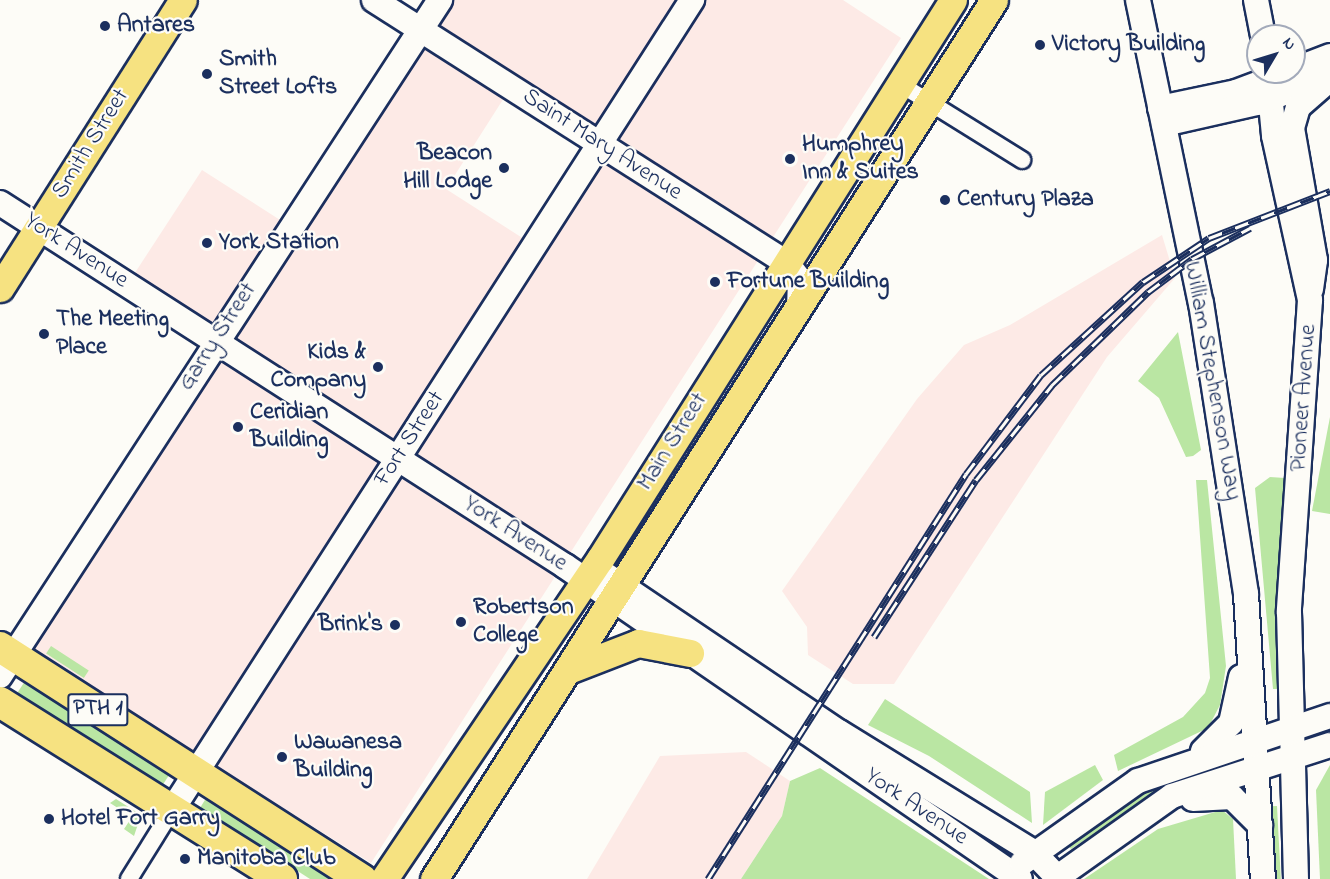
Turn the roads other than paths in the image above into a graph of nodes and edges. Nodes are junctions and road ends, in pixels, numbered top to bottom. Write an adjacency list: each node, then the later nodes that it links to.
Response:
1 (183, 0): 23 (main road, Smith Street)
2 (374, 0): 10 (main road, Saint Mary Avenue)
3 (440, 0): 10 (main road, Garry Street)
4 (692, 0): 20 (main road, Fort Street)
5 (953, 0): 15 (main road, Main Street)
6 (994, 0): 18 (main road, Main Street)
7 (1138, 0): 19 (main road, William Stephenson Way)
8 (1256, 0): 9 (main road)
9 (1261, 24)
10 (421, 30): 20 (main road, Saint Mary Avenue); 28 (main road, Garry Street)
11 (1330, 56): 12 (main road)
12 (1306, 65)
13 (1330, 77): 14 (main road); 26 (main road)
14 (1306, 79)
15 (900, 84): 18 (street); 24 (main road, Main Street)
16 (1264, 84): 19 (main road)
17 (1274, 84): 26 (main road, Pioneer Avenue)
18 (928, 102): 21 (street); 27 (main road, Main Street)
19 (1162, 116): 32 (main road, William Stephenson Way)
20 (600, 145): 24 (main road, Saint Mary Avenue); 29 (main road, Fort Street)
21 (1022, 160)
22 (0, 203): 23 (main road, York Avenue)
23 (38, 227): 25 (main road, Smith Street); 28 (main road, York Avenue)
24 (786, 262): 27 (main road, Saint Mary Avenue); 30 (main road, Main Street)
25 (0, 288)
26 (1310, 300): 38 (main road, Pioneer Avenue)
27 (799, 308): 31 (main road, Main Street)
28 (215, 341): 29 (main road, York Avenue); 34 (main road, Garry Street)
29 (397, 458): 30 (main road, York Avenue); 44 (main road, Fort Street)
30 (590, 574): 31 (main road, York Avenue); 54 (main road, Main Street)
31 (619, 593): 33 (main road, York Avenue); 35 (main road, Main Street); 48 (main road, York Avenue)
32 (1246, 594): 39 (main road, William Stephenson Way); 42 (main road)
33 (690, 653): 35 (main road); 49 (main road, York Avenue)
34 (4, 659): 44 (highway, PTH 1)
35 (571, 669): 55 (main road, Main Street)
36 (0, 702): 45 (highway, PTH 1)
37 (1330, 716): 38 (main road)
38 (1290, 729): 39 (main road); 41 (main road, Pioneer Avenue)
39 (1255, 740): 42 (main road); 43 (main road, William Stephenson Way)
40 (1330, 745): 41 (main road)
41 (1290, 757): 43 (main road); 57 (main road, Pioneer Avenue)
42 (1193, 759): 48 (main road)
43 (1256, 767): 46 (main road); 47 (main road, William Stephenson Way)
44 (196, 774): 45 (main road, Fort Street); 53 (highway, PTH 1)
45 (172, 810): 51 (street, Fort Street); 52 (highway, PTH 1)
46 (1153, 812): 47 (main road); 50 (main road)
47 (1260, 825): 56 (main road, William Stephenson Way)
48 (1033, 852): 49 (main road); 50 (main road, York Avenue)
49 (1013, 877)
50 (1056, 878)
51 (129, 879)
52 (282, 879)
53 (362, 879)
54 (384, 879)
55 (434, 879)
56 (1263, 879)
57 (1296, 879)

